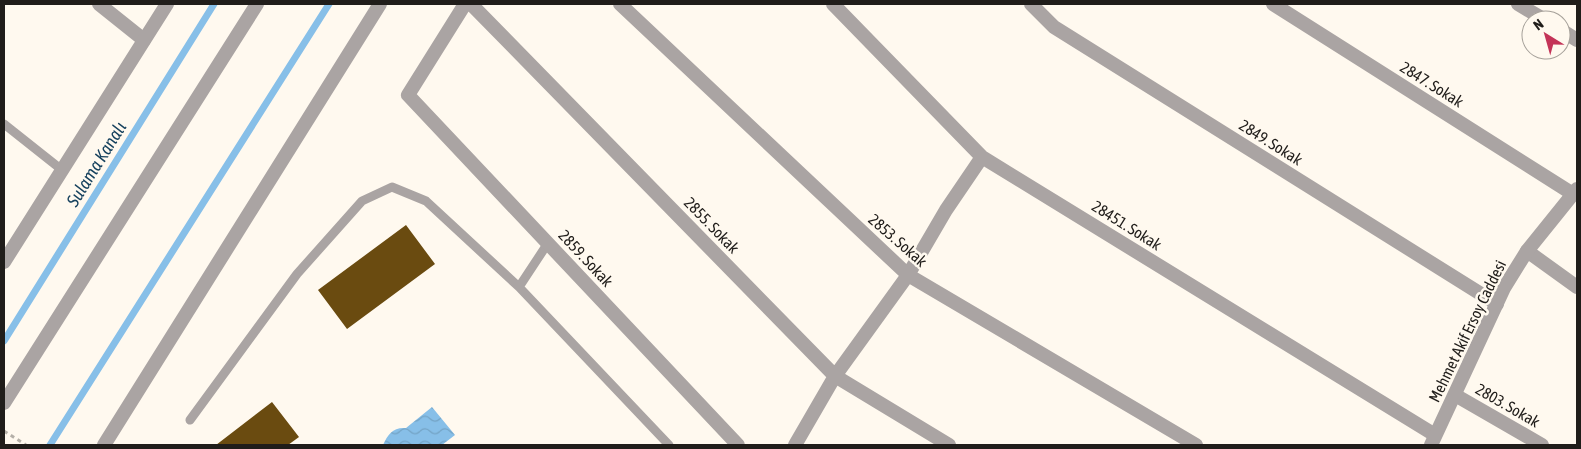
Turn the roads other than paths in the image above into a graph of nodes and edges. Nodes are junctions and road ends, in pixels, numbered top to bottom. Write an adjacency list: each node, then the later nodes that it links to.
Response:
1 (99, 4): 11 (street)
2 (167, 4): 11 (street)
3 (257, 4): 25 (street)
4 (380, 4): 28 (street)
5 (464, 4): 16 (street, 2859. Sokak)
6 (471, 4): 23 (street, 2855. Sokak)
7 (620, 4): 19 (street, 2853. Sokak)
8 (833, 4): 13 (street, 28451. Sokak)
9 (1031, 4): 22 (street, 2849. Sokak)
10 (1273, 4): 15 (street, 2847. Sokak)
11 (144, 40): 14 (street)
12 (4, 124): 14 (lane)
13 (982, 157): 19 (street); 27 (street, 28451. Sokak)
14 (62, 170): 18 (street)
15 (1575, 191): 17 (street, Mehmet Akif Ersoy Caddesi)
16 (548, 243): 20 (lane); 30 (street, 2859. Sokak)
17 (1527, 251): 21 (street); 22 (street, Mehmet Akif Ersoy Caddesi)
18 (4, 262)
19 (908, 275): 23 (street); 33 (street, 2853. Sokak)
20 (519, 287): 26 (lane); 29 (lane)
21 (1577, 287)
22 (1496, 304): 24 (street, Mehmet Akif Ersoy Caddesi)
23 (835, 376): 31 (street); 32 (street, 2855. Sokak)
24 (1455, 395): 27 (street, Mehmet Akif Ersoy Caddesi); 34 (street, 2803. Sokak)
25 (4, 403)
26 (190, 420)
27 (1433, 440)
28 (104, 445)
29 (669, 445)
30 (738, 445)
31 (795, 445)
32 (949, 445)
33 (1196, 445)
34 (1542, 445)

